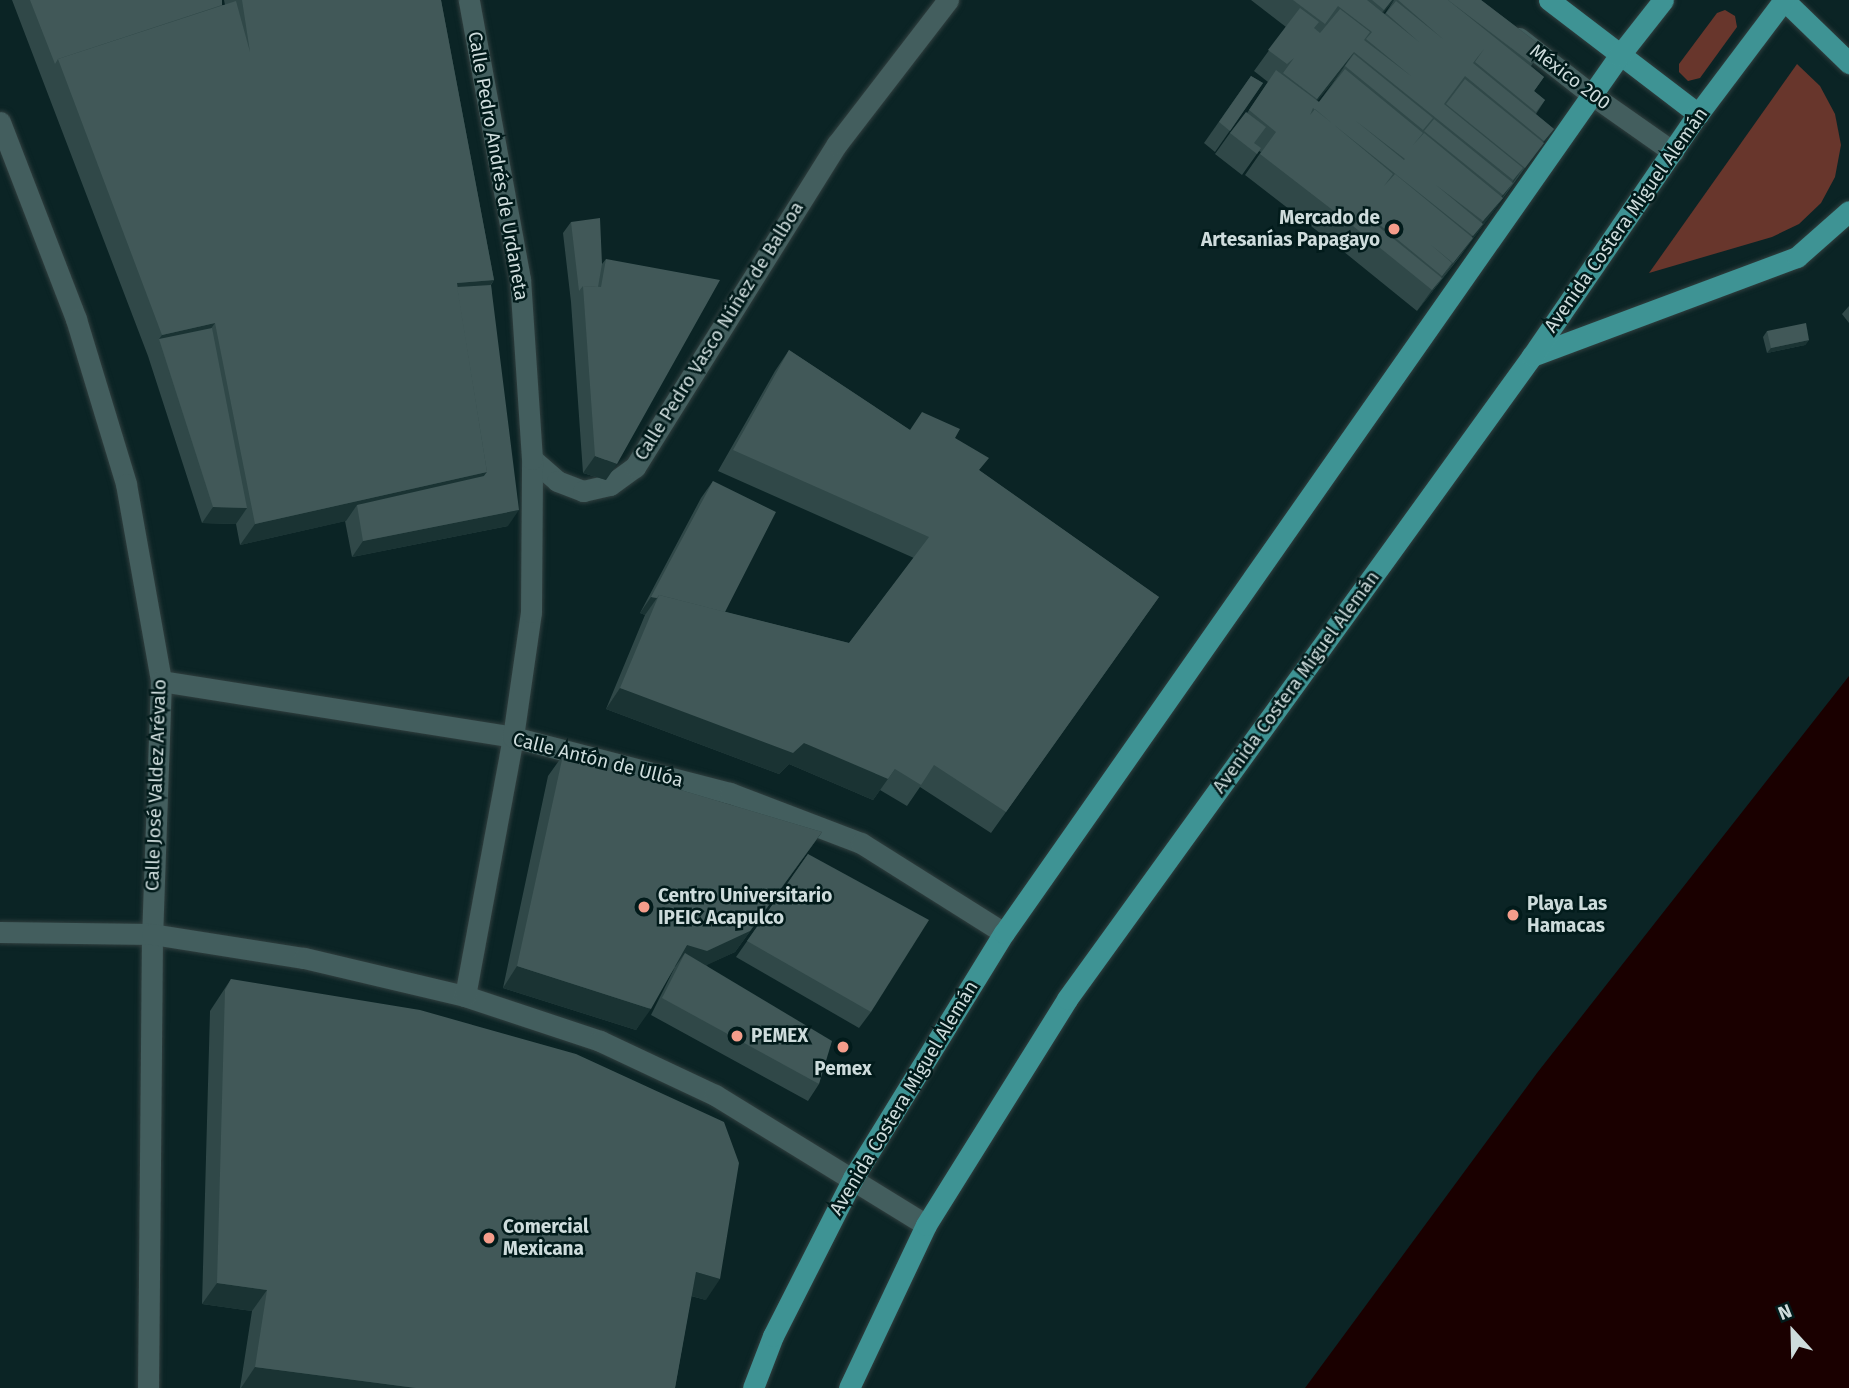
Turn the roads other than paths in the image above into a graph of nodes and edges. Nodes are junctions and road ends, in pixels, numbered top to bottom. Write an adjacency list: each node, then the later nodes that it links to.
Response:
1 (469, 0): 15 (street, Calle Pedro Andrés de Urdaneta)
2 (948, 0): 15 (street, Calle Pedro Vasco Núñez de Balboa)
3 (1549, 0): 7 (main road)
4 (1663, 0): 7 (main road, Avenida Costera Miguel Alemán)
5 (1784, 0): 8 (main road); 10 (main road, Avenida Costera Miguel Alemán)
6 (1502, 25): 9 (street, México 200)
7 (1619, 55): 9 (main road, Avenida Costera Miguel Alemán); 10 (main road)
8 (1849, 63)
9 (1592, 95): 12 (street, México 200); 19 (main road, Avenida Costera Miguel Alemán)
10 (1698, 114): 12 (main road, Avenida Costera Miguel Alemán)
11 (0, 122): 16 (street, Calle José Valdez Arévalo)
12 (1673, 152): 14 (main road, Avenida Costera Miguel Alemán)
13 (1849, 211): 14 (main road)
14 (1532, 356): 23 (main road, Avenida Costera Miguel Alemán)
15 (532, 459): 17 (street)
16 (161, 681): 17 (street, Calle Antón de Ullóa); 20 (street, Calle José Valdez Arévalo)
17 (513, 737): 19 (street, Calle Antón de Ullóa); 21 (street)
18 (0, 932): 20 (street)
19 (1004, 933): 22 (main road, Avenida Costera Miguel Alemán)
20 (152, 934): 21 (street); 24 (street, Calle José Valdez Arévalo)
21 (465, 996): 22 (street)
22 (853, 1178): 23 (street); 25 (main road, Avenida Costera Miguel Alemán)
23 (926, 1225): 26 (main road, Avenida Costera Miguel Alemán)
24 (148, 1388)
25 (753, 1388)
26 (849, 1388)

